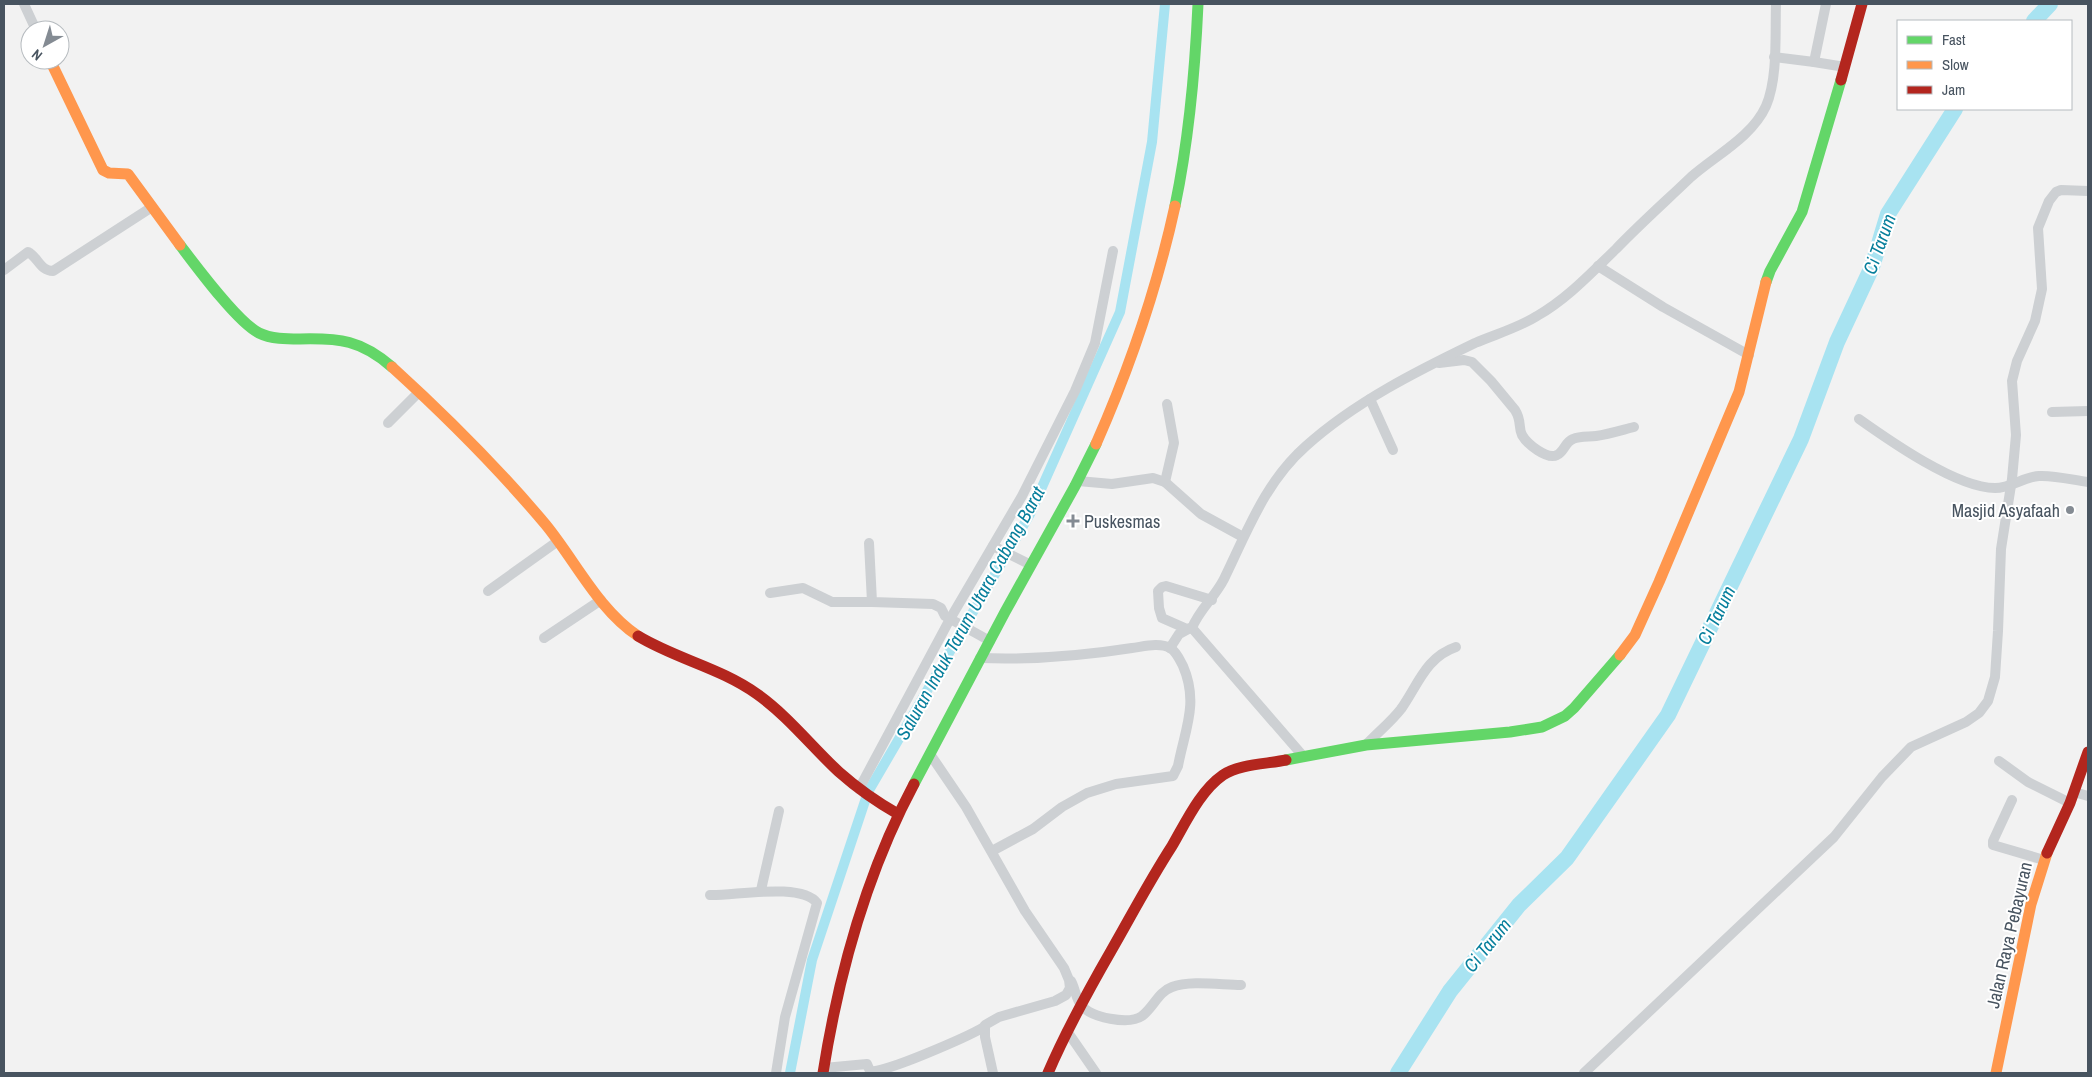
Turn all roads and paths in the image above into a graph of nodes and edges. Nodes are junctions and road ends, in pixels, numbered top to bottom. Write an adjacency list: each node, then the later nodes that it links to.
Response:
1 (24, 4): 6 (street)
2 (1198, 4): 29 (street)
3 (1776, 4): 7 (street)
4 (1826, 4): 8 (street)
5 (1862, 4): 9 (street)
6 (31, 20)
7 (1774, 57): 8 (street); 14 (street)
8 (1814, 62): 9 (street)
9 (1846, 67): 17 (street)
10 (55, 70): 12 (street)
11 (2088, 191): 31 (street)
12 (152, 207): 15 (street); 20 (street)
13 (1113, 251): 36 (street)
14 (1598, 266): 16 (street); 17 (street)
15 (4, 270)
16 (1478, 342): 18 (street); 19 (street)
17 (1749, 355): 50 (street)
18 (1436, 363): 19 (street); 21 (street)
19 (1476, 365): 27 (street)
20 (418, 393): 26 (street); 34 (street)
21 (1370, 399): 28 (street); 33 (street)
22 (1167, 404): 30 (street)
23 (2088, 411): 24 (street)
24 (2052, 412)
25 (1859, 418): 31 (street)
26 (388, 423)
27 (1634, 427)
28 (1393, 450)
29 (1078, 481): 30 (street); 37 (street)
30 (1165, 482): 33 (street)
31 (2011, 482): 32 (street); 75 (street)
32 (2088, 482)
33 (1243, 537): 41 (street)
34 (558, 541): 38 (street); 40 (street)
35 (869, 543): 42 (street)
36 (996, 547): 37 (street); 43 (street)
37 (1027, 563): 46 (street)
38 (488, 591)
39 (770, 592): 42 (street)
40 (601, 600): 45 (street); 55 (street)
41 (1212, 600): 44 (street); 44 (street)
42 (872, 602): 43 (street)
43 (953, 621): 46 (street); 55 (street)
44 (1189, 629): 48 (street); 53 (street)
45 (544, 638)
46 (986, 639): 49 (street)
47 (1456, 646): 50 (street)
48 (1170, 648): 49 (street); 61 (street)
49 (980, 658): 52 (street)
50 (1366, 745): 53 (street)
51 (2088, 752): 57 (street, Jalan Raya Pebayuran)
52 (930, 754): 60 (street); 61 (street)
53 (1303, 756): 67 (street)
54 (1999, 761): 57 (street)
55 (861, 790): 60 (street)
56 (2088, 796): 57 (street)
57 (2072, 798): 62 (street, Jalan Raya Pebayuran)
58 (2012, 800): 62 (street)
59 (779, 811): 63 (street)
60 (898, 814): 70 (street)
61 (992, 851): 65 (street)
62 (2044, 860): 76 (street, Jalan Raya Pebayuran)
63 (761, 890): 64 (street); 72 (street)
64 (710, 895)
65 (1068, 976): 67 (street); 68 (street)
66 (1241, 986): 67 (street)
67 (1080, 1005): 69 (street)
68 (984, 1027): 70 (street); 73 (street)
69 (1067, 1031): 71 (street); 74 (street)
70 (824, 1071)
71 (1092, 1071)
72 (776, 1073)
73 (993, 1073)
74 (1048, 1073)
75 (1584, 1073)
76 (1996, 1073)

